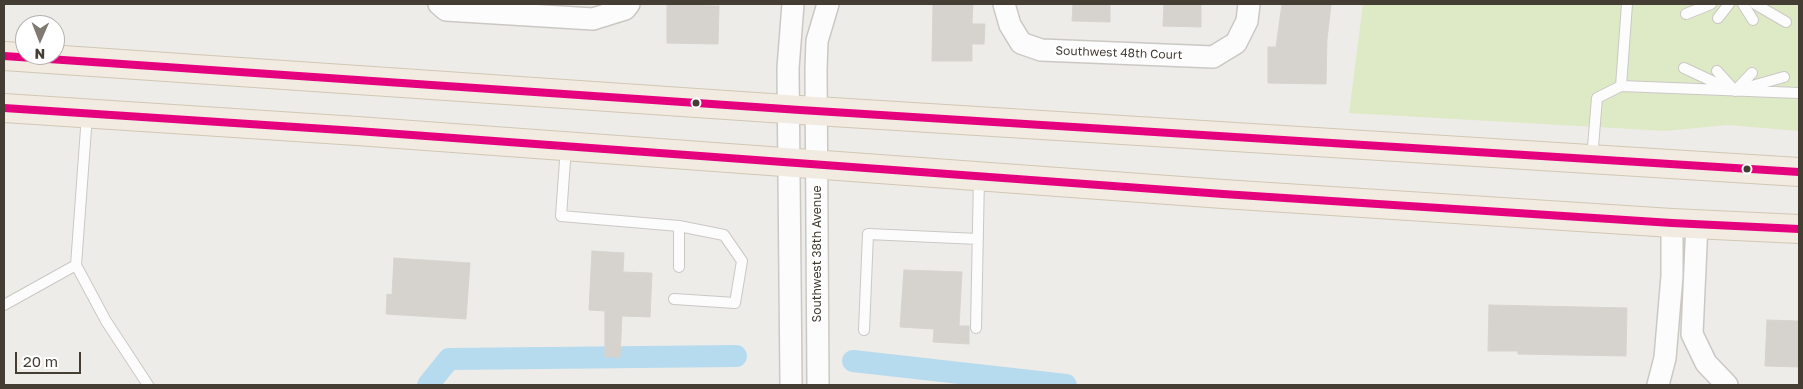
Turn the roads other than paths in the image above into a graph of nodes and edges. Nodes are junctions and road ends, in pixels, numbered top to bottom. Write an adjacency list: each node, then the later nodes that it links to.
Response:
1 (438, 4): 11 (street)
2 (793, 4): 25 (street)
3 (828, 4): 26 (street, Southwest 38th Avenue)
4 (1004, 4): 5 (street, Southwest 48th Court)
5 (1249, 4)
6 (1627, 4): 21 (lane)
7 (1711, 4): 12 (lane)
8 (1729, 4): 13 (lane)
9 (1743, 4): 14 (lane)
10 (1755, 4): 15 (lane)
11 (627, 7)
12 (1686, 14)
13 (1718, 18)
14 (1754, 20)
15 (1786, 22)
16 (4, 56): 25 (main road)
17 (1684, 68): 22 (lane)
18 (1717, 71): 22 (lane)
19 (1752, 73): 22 (lane)
20 (1784, 77): 22 (lane)
21 (1621, 86): 22 (lane); 29 (lane)
22 (1735, 91): 23 (lane)
23 (1799, 93)
24 (4, 108): 27 (main road)
25 (788, 109): 26 (main road); 30 (street)
26 (817, 110): 29 (main road); 31 (street, Southwest 38th Avenue)
27 (87, 114): 28 (main road); 38 (lane)
28 (566, 146): 30 (main road); 35 (lane)
29 (1592, 160): 32 (main road)
30 (789, 162): 31 (main road); 46 (street)
31 (817, 164): 33 (main road); 47 (street, Southwest 38th Avenue)
32 (1799, 172)
33 (979, 176): 34 (main road); 37 (lane)
34 (1684, 223): 36 (main road); 44 (street); 48 (street)
35 (679, 226): 39 (lane); 40 (lane)
36 (1799, 229)
37 (978, 239): 42 (lane); 43 (lane)
38 (76, 265): 41 (lane); 45 (lane)
39 (679, 267)
40 (674, 299)
41 (4, 305)
42 (976, 328)
43 (864, 330)
44 (1657, 383)
45 (148, 385)
46 (791, 385)
47 (818, 385)
48 (1727, 385)

